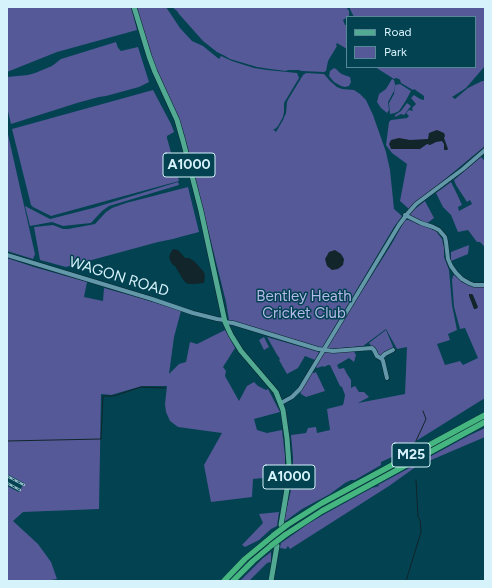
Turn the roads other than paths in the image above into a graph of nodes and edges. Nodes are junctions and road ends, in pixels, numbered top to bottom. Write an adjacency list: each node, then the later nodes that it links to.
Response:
1 (134, 7): 6 (main road, A1000)
2 (485, 150): 3 (street)
3 (405, 215): 5 (street); 7 (street)
4 (7, 255): 6 (street, WAGON ROAD)
5 (485, 285)
6 (225, 321): 7 (street, WAGON ROAD); 11 (main road, A1000)
7 (323, 350): 9 (street, WAGON ROAD); 11 (street)
8 (393, 350): 9 (street)
9 (381, 358): 10 (street)
10 (387, 378)
11 (281, 403): 14 (main road, A1000)
12 (485, 414): 14 (highway, M25)
13 (485, 422): 15 (highway, M25, bridge)
14 (284, 525): 16 (highway, M25, bridge)
15 (274, 545): 17 (highway, M25); 18 (main road)
16 (224, 581)
17 (233, 581)
18 (271, 581)

